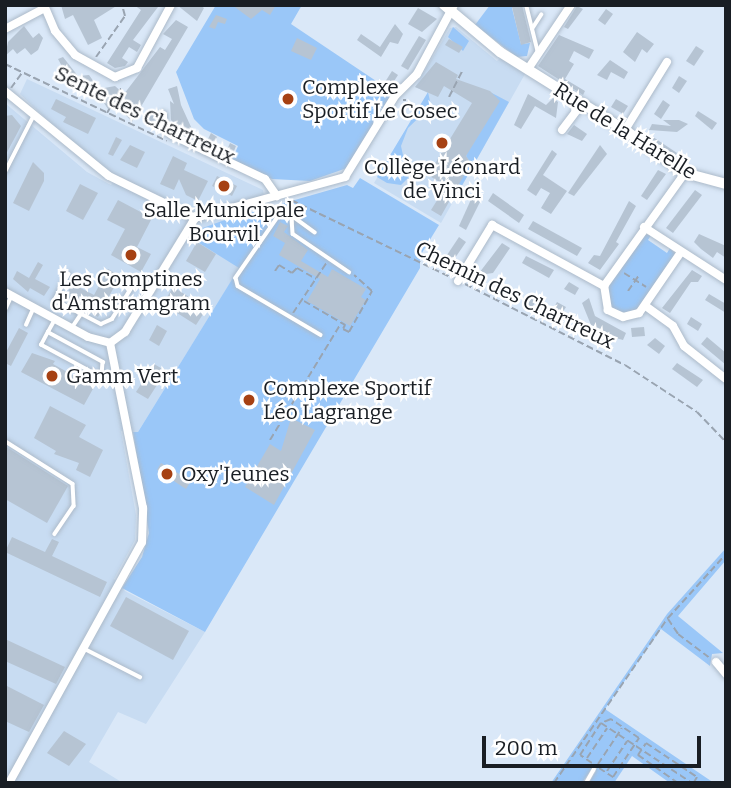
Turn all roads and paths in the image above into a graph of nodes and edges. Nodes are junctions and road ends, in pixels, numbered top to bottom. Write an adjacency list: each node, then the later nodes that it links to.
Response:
1 (122, 5): 15 (path)
2 (172, 5): 15 (street)
3 (562, 5): 9 (lane)
4 (571, 5): 9 (street)
5 (44, 6): 10 (street); 15 (street)
6 (450, 7): 16 (street, Rue de la Harelle); 32 (street)
7 (527, 7): 11 (lane)
8 (541, 15): 11 (lane)
9 (564, 15): 12 (street)
10 (5, 29)
11 (532, 29): 12 (lane)
12 (538, 53): 16 (street)
13 (667, 62): 27 (street)
14 (5, 64): 18 (path, Sente des Chartreux)
15 (89, 66)
16 (528, 69): 22 (street, Rue de la Harelle)
17 (462, 71): 21 (path)
18 (23, 72): 20 (path); 23 (path, Sente des Chartreux)
19 (122, 87): 23 (path)
20 (7, 92): 24 (street)
21 (449, 97)
22 (582, 103): 26 (street); 27 (street, Rue de la Harelle)
23 (107, 113): 28 (path, Sente des Chartreux)
24 (35, 114): 29 (lane); 33 (street)
25 (163, 115): 32 (street)
26 (562, 130)
27 (625, 130): 30 (street, Rue de la Harelle)
28 (177, 146)
29 (5, 172)
30 (685, 173): 31 (street, Rue de la Harelle); 35 (street)
31 (726, 184)
32 (277, 196): 33 (street); 47 (path, Chemin des Chartreux)
33 (195, 218): 65 (street)
34 (292, 219): 36 (lane); 38 (lane); 58 (lane)
35 (644, 227): 37 (street); 49 (street)
36 (315, 233)
37 (681, 252): 46 (street); 52 (street)
38 (329, 258): 41 (lane); 44 (path)
39 (619, 269): 45 (path)
40 (275, 271): 44 (path)
41 (349, 272): 60 (path)
42 (69, 274): 57 (lane)
43 (639, 275): 45 (path)
44 (317, 279): 53 (path)
45 (635, 280): 50 (path); 52 (path)
46 (726, 280)
47 (458, 281): 49 (street); 69 (path, Chemin des Chartreux)
48 (135, 282): 57 (lane)
49 (604, 286): 55 (street)
50 (628, 291)
51 (8, 294): 54 (street); 56 (lane)
52 (655, 294): 55 (street)
53 (304, 301): 58 (path); 60 (path)
54 (34, 307): 59 (street); 61 (lane)
55 (646, 307): 66 (street)
56 (5, 310)
57 (81, 314): 62 (lane)
58 (290, 317): 64 (lane)
59 (55, 319): 62 (street); 63 (lane)
60 (341, 323): 67 (path)
61 (26, 325)
62 (72, 328): 65 (street)
63 (48, 332): 63 (lane)
64 (321, 335)
65 (110, 343): 73 (street)
66 (726, 379)
67 (270, 440)
68 (5, 441): 70 (lane)
69 (726, 442)
70 (55, 534)
71 (726, 554): 72 (path)
72 (668, 618): 74 (path); 92 (path)
73 (84, 648): 76 (lane); 91 (street)
74 (716, 662): 75 (street)
75 (726, 674)
76 (140, 677)
77 (601, 723): 78 (path); 79 (path); 84 (path)
78 (608, 727): 80 (path); 84 (path)
79 (622, 727): 80 (path); 82 (path)
80 (618, 734): 81 (path); 85 (path)
81 (627, 740): 82 (path); 87 (path)
82 (635, 744): 83 (path); 87 (path)
83 (642, 749): 86 (path); 88 (path); 89 (path)
84 (586, 760): 85 (path)
85 (595, 768): 87 (path); 93 (lane)
86 (691, 772): 88 (path); 90 (path)
87 (606, 773)
88 (686, 779): 89 (path); 90 (path)
89 (684, 782): 90 (path)
90 (692, 782): 94 (path)
91 (9, 783)
92 (554, 783)
93 (586, 783)
94 (699, 783)

